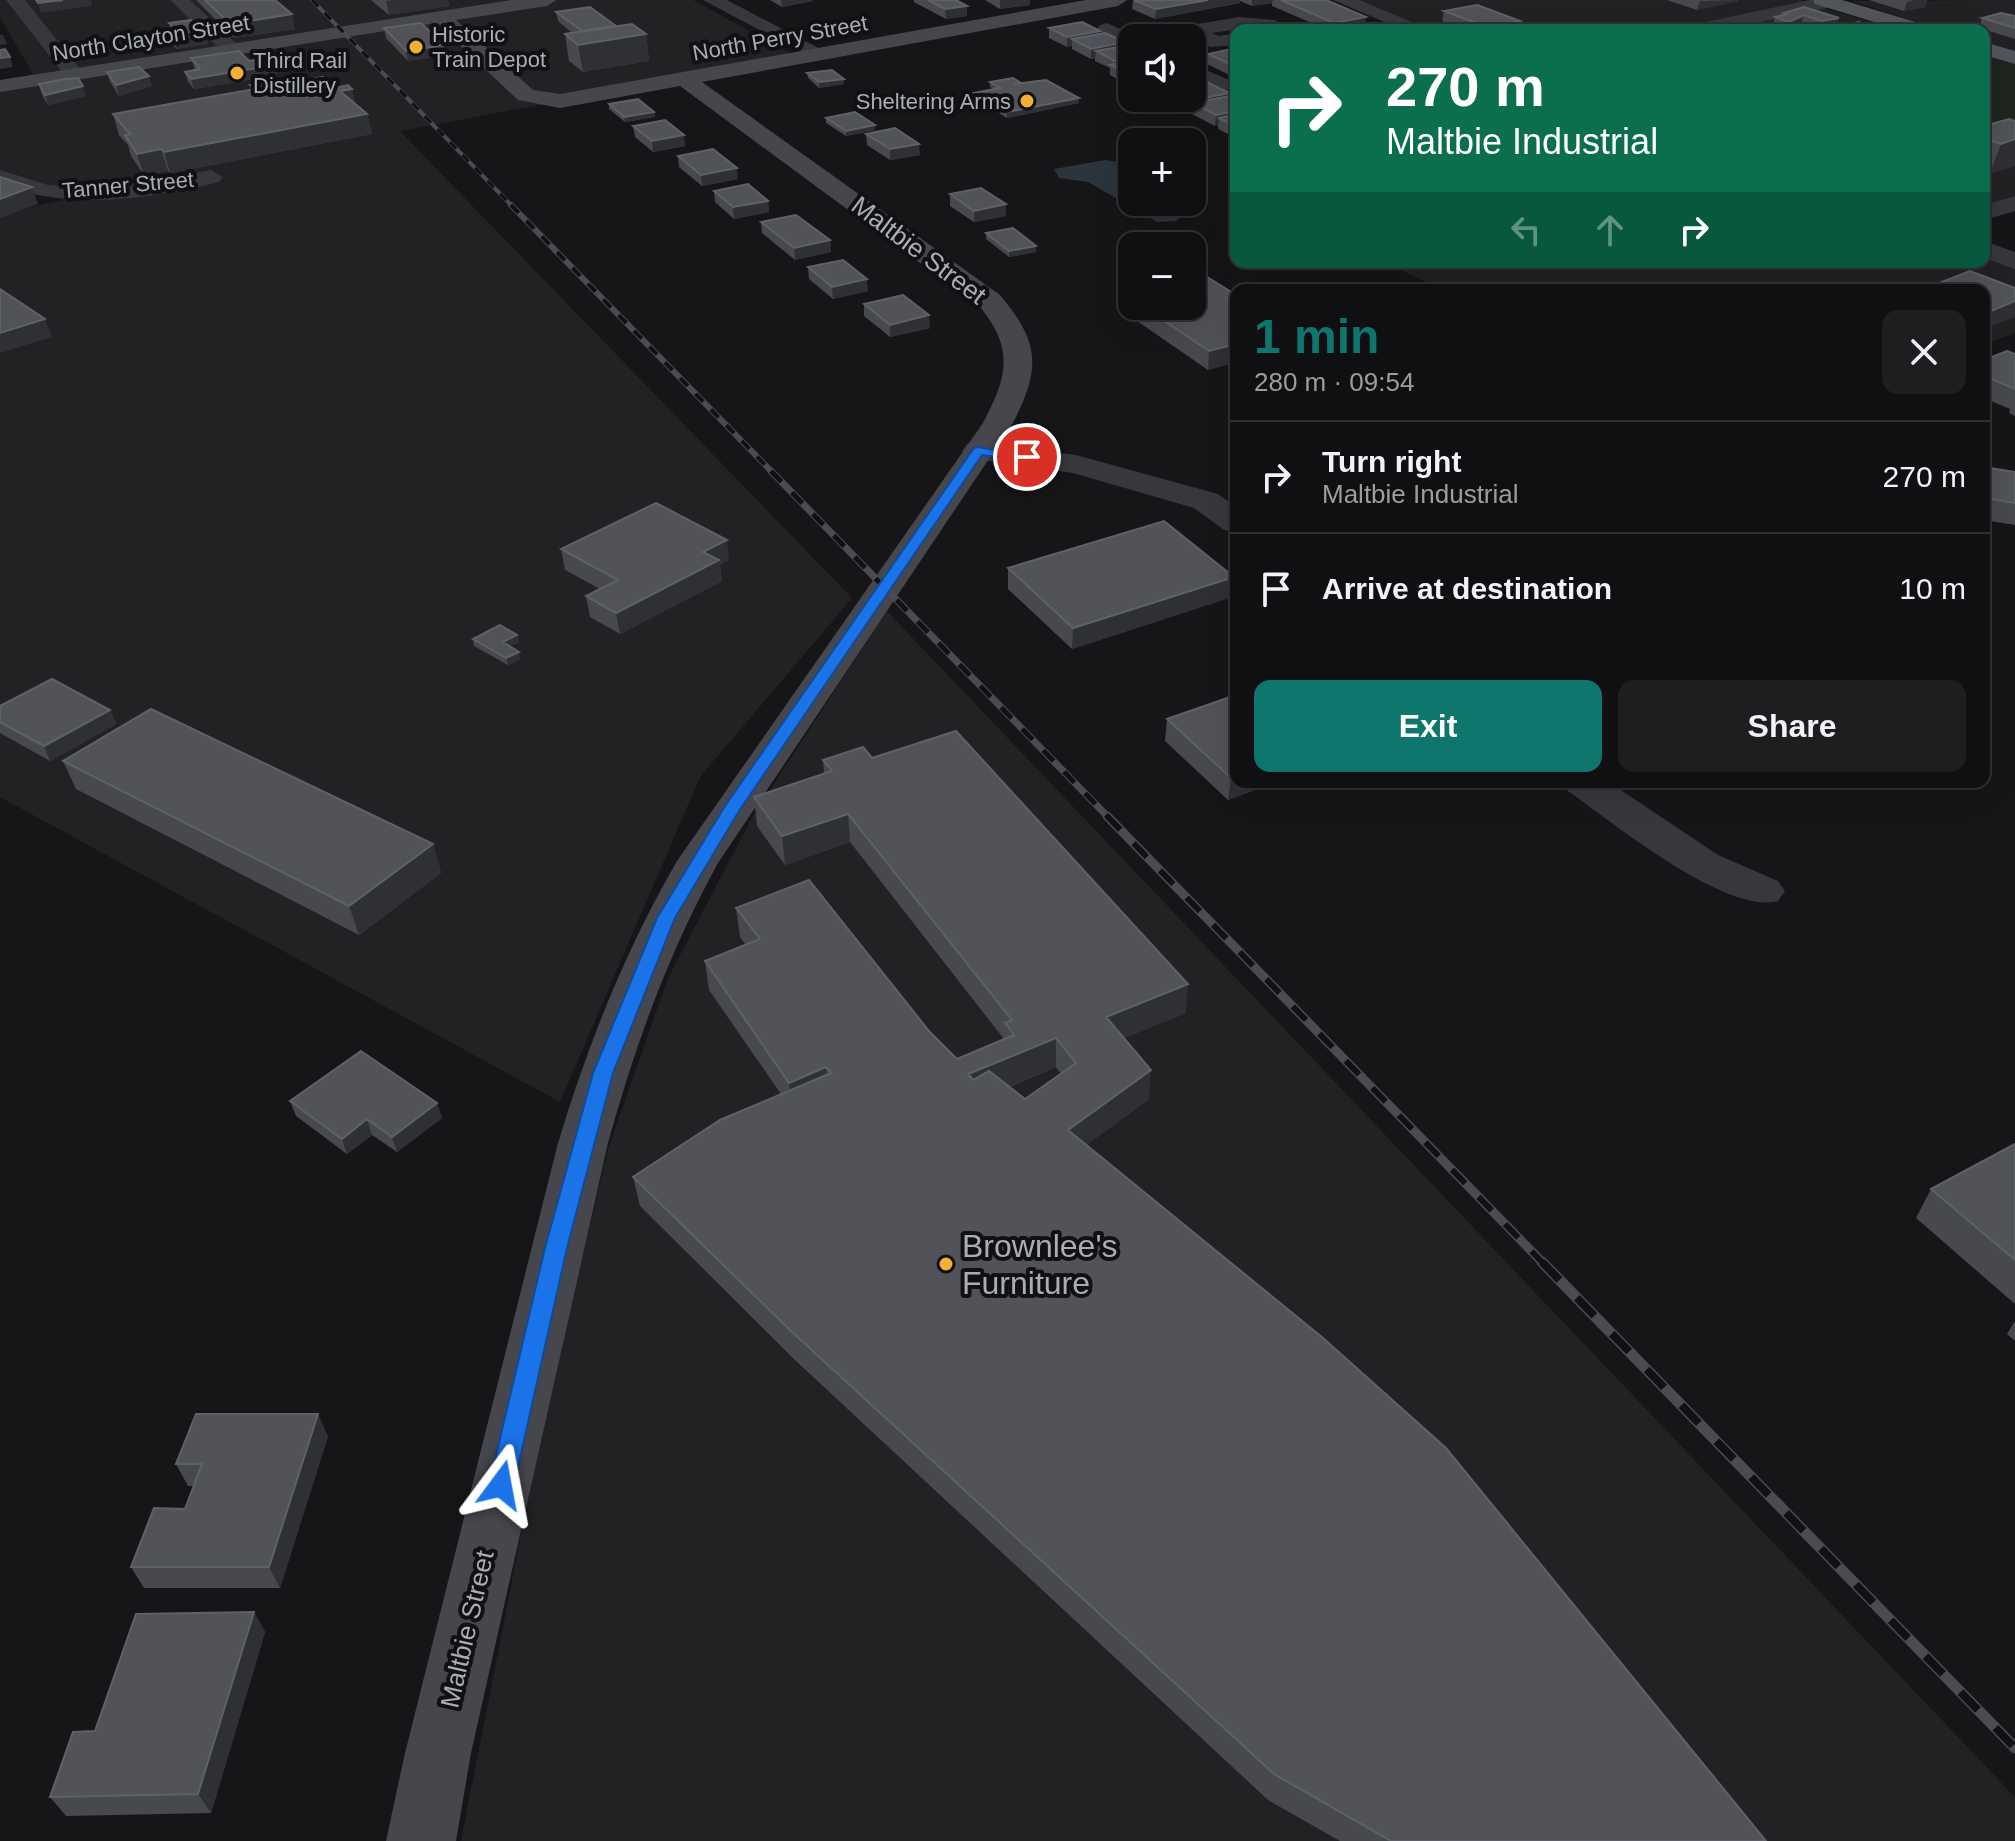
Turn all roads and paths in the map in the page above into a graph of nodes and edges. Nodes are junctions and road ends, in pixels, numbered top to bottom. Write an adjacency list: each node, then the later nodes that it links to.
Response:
1 (15, 0): 20 (street)
2 (179, 0): 16 (street)
3 (547, 0): 8 (street, North Clayton Street)
4 (712, 0): 18 (street)
5 (1118, 0): 18 (street, North Perry Street)
6 (1342, 0): 10 (street)
7 (1828, 1): 11 (street); 12 (main road)
8 (441, 17): 16 (street, North Clayton Street); 22 (street, North Perry Street)
9 (1272, 24): 15 (street)
10 (1397, 24)
11 (1723, 24)
12 (1903, 24)
13 (1107, 29): 14 (street)
14 (1118, 34)
15 (1230, 40)
16 (231, 49): 20 (street, North Clayton Street)
17 (1990, 50): 19 (main road)
18 (822, 55): 22 (street, North Perry Street)
19 (2015, 58)
20 (74, 74): 23 (street, North Clayton Street)
21 (1206, 77): 24 (street)
22 (686, 80): 31 (street, Maltbie Street)
23 (0, 86)
24 (1230, 88)
25 (0, 177): 26 (street, Tanner Street)
26 (211, 177)
27 (2015, 203): 28 (street)
28 (1990, 211)
29 (1990, 251): 30 (street)
30 (2015, 261)
31 (978, 451): 32 (street); 35 (street, Maltbie Street)
32 (1230, 519)
33 (1591, 788): 34 (street)
34 (1763, 891)
35 (421, 1841)

